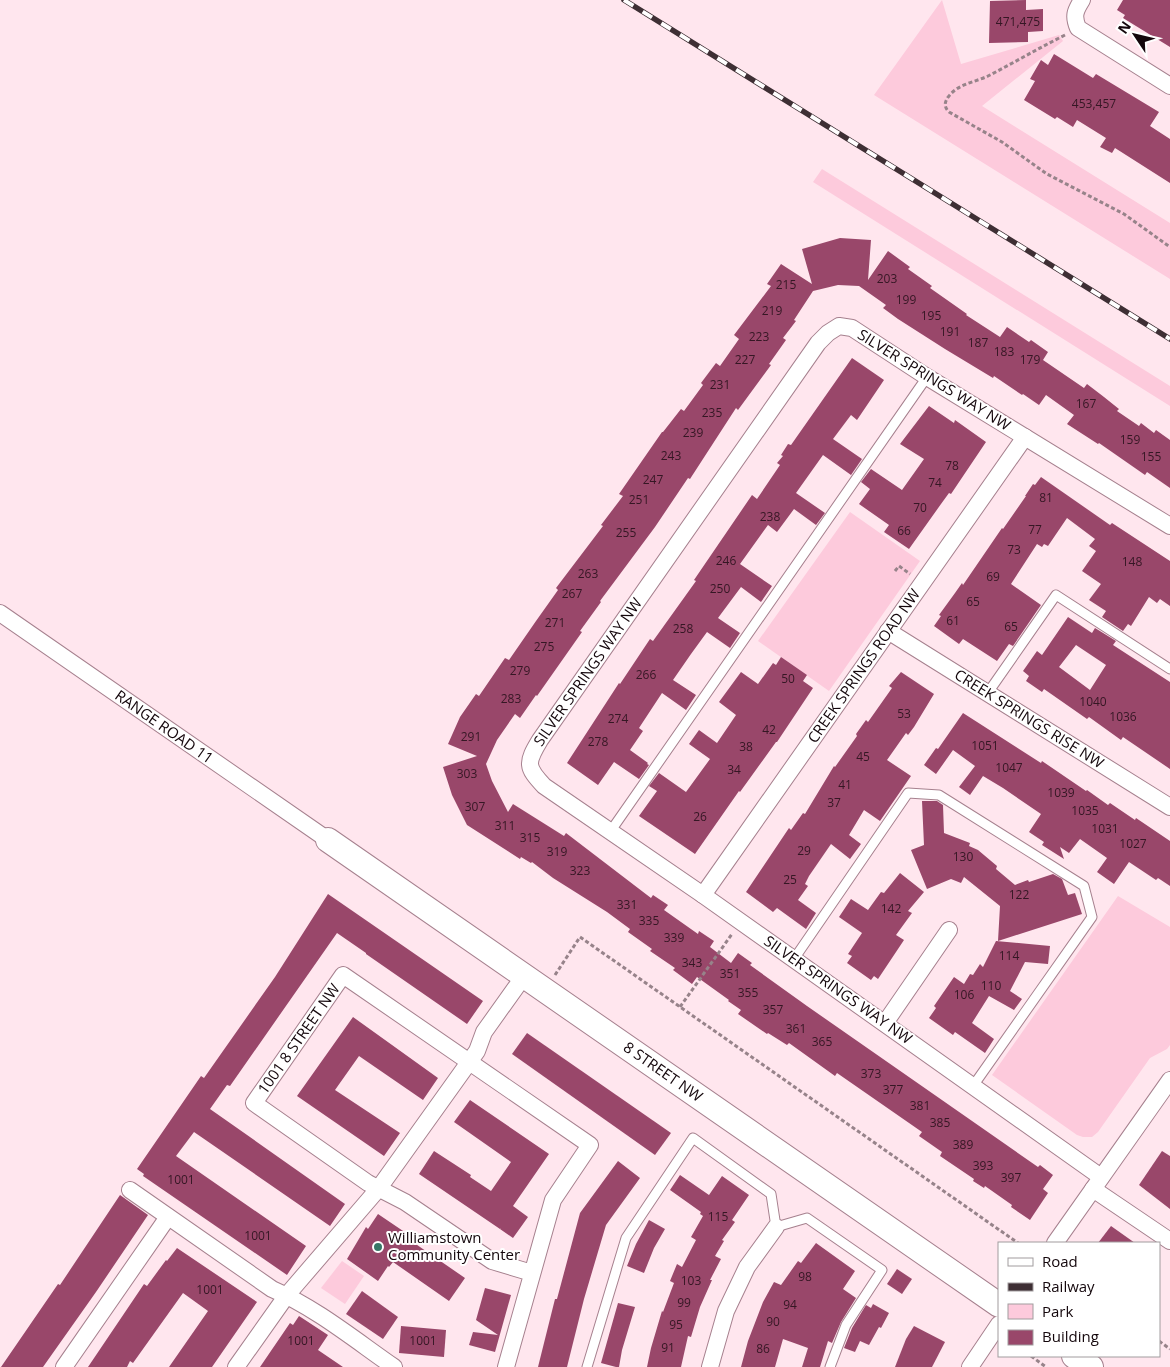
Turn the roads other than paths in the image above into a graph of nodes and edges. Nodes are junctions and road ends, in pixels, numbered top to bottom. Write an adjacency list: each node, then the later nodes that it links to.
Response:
1 (1082, 0): 2 (street)
2 (1170, 86)
3 (927, 377): 4 (street, SILVER SPRINGS WAY NW); 11 (lane); 11 (street, SILVER SPRINGS WAY NW)
4 (1024, 437): 5 (street, SILVER SPRINGS WAY NW); 7 (street, CREEK SPRINGS ROAD NW)
5 (1170, 526)
6 (0, 613): 12 (street, RANGE ROAD 11)
7 (888, 631): 9 (street, CREEK SPRINGS RISE NW); 13 (street, CREEK SPRINGS ROAD NW)
8 (1170, 669): 9 (lane)
9 (987, 694): 10 (street, CREEK SPRINGS RISE NW)
10 (1170, 807)
11 (610, 832): 13 (street, SILVER SPRINGS WAY NW)
12 (328, 840): 16 (street, 8 STREET NW)
13 (703, 895): 15 (street, SILVER SPRINGS WAY NW)
14 (950, 930): 17 (street)
15 (794, 959): 17 (street, SILVER SPRINGS WAY NW); 20 (lane)
16 (534, 983): 18 (street); 31 (street, 8 STREET NW)
17 (885, 1023): 20 (street, SILVER SPRINGS WAY NW)
18 (474, 1056): 23 (street); 23 (street, 1001 8 STREET NW); 29 (street, 1001 8 STREET NW)
19 (1170, 1080): 21 (street)
20 (973, 1086): 22 (street, SILVER SPRINGS WAY NW)
21 (1164, 1100): 22 (street)
22 (1097, 1183): 27 (street); 28 (street, SILVER SPRINGS WAY NW)
23 (379, 1188): 29 (street, 1001 8 STREET NW); 30 (street)
24 (130, 1190): 25 (street)
25 (168, 1217): 30 (street); 34 (street)
26 (776, 1226): 38 (lane); 39 (street); 40 (lane)
27 (1055, 1242)
28 (1170, 1242)
29 (532, 1273): 37 (street, 1001 8 STREET NW)
30 (287, 1295): 35 (street); 36 (street)
31 (998, 1304)
32 (998, 1325): 41 (street)
33 (1076, 1357): 42 (street)
34 (64, 1367)
35 (236, 1367)
36 (394, 1367)
37 (506, 1367)
38 (587, 1367)
39 (710, 1367)
40 (830, 1367)
41 (970, 1367)
42 (1091, 1367)

